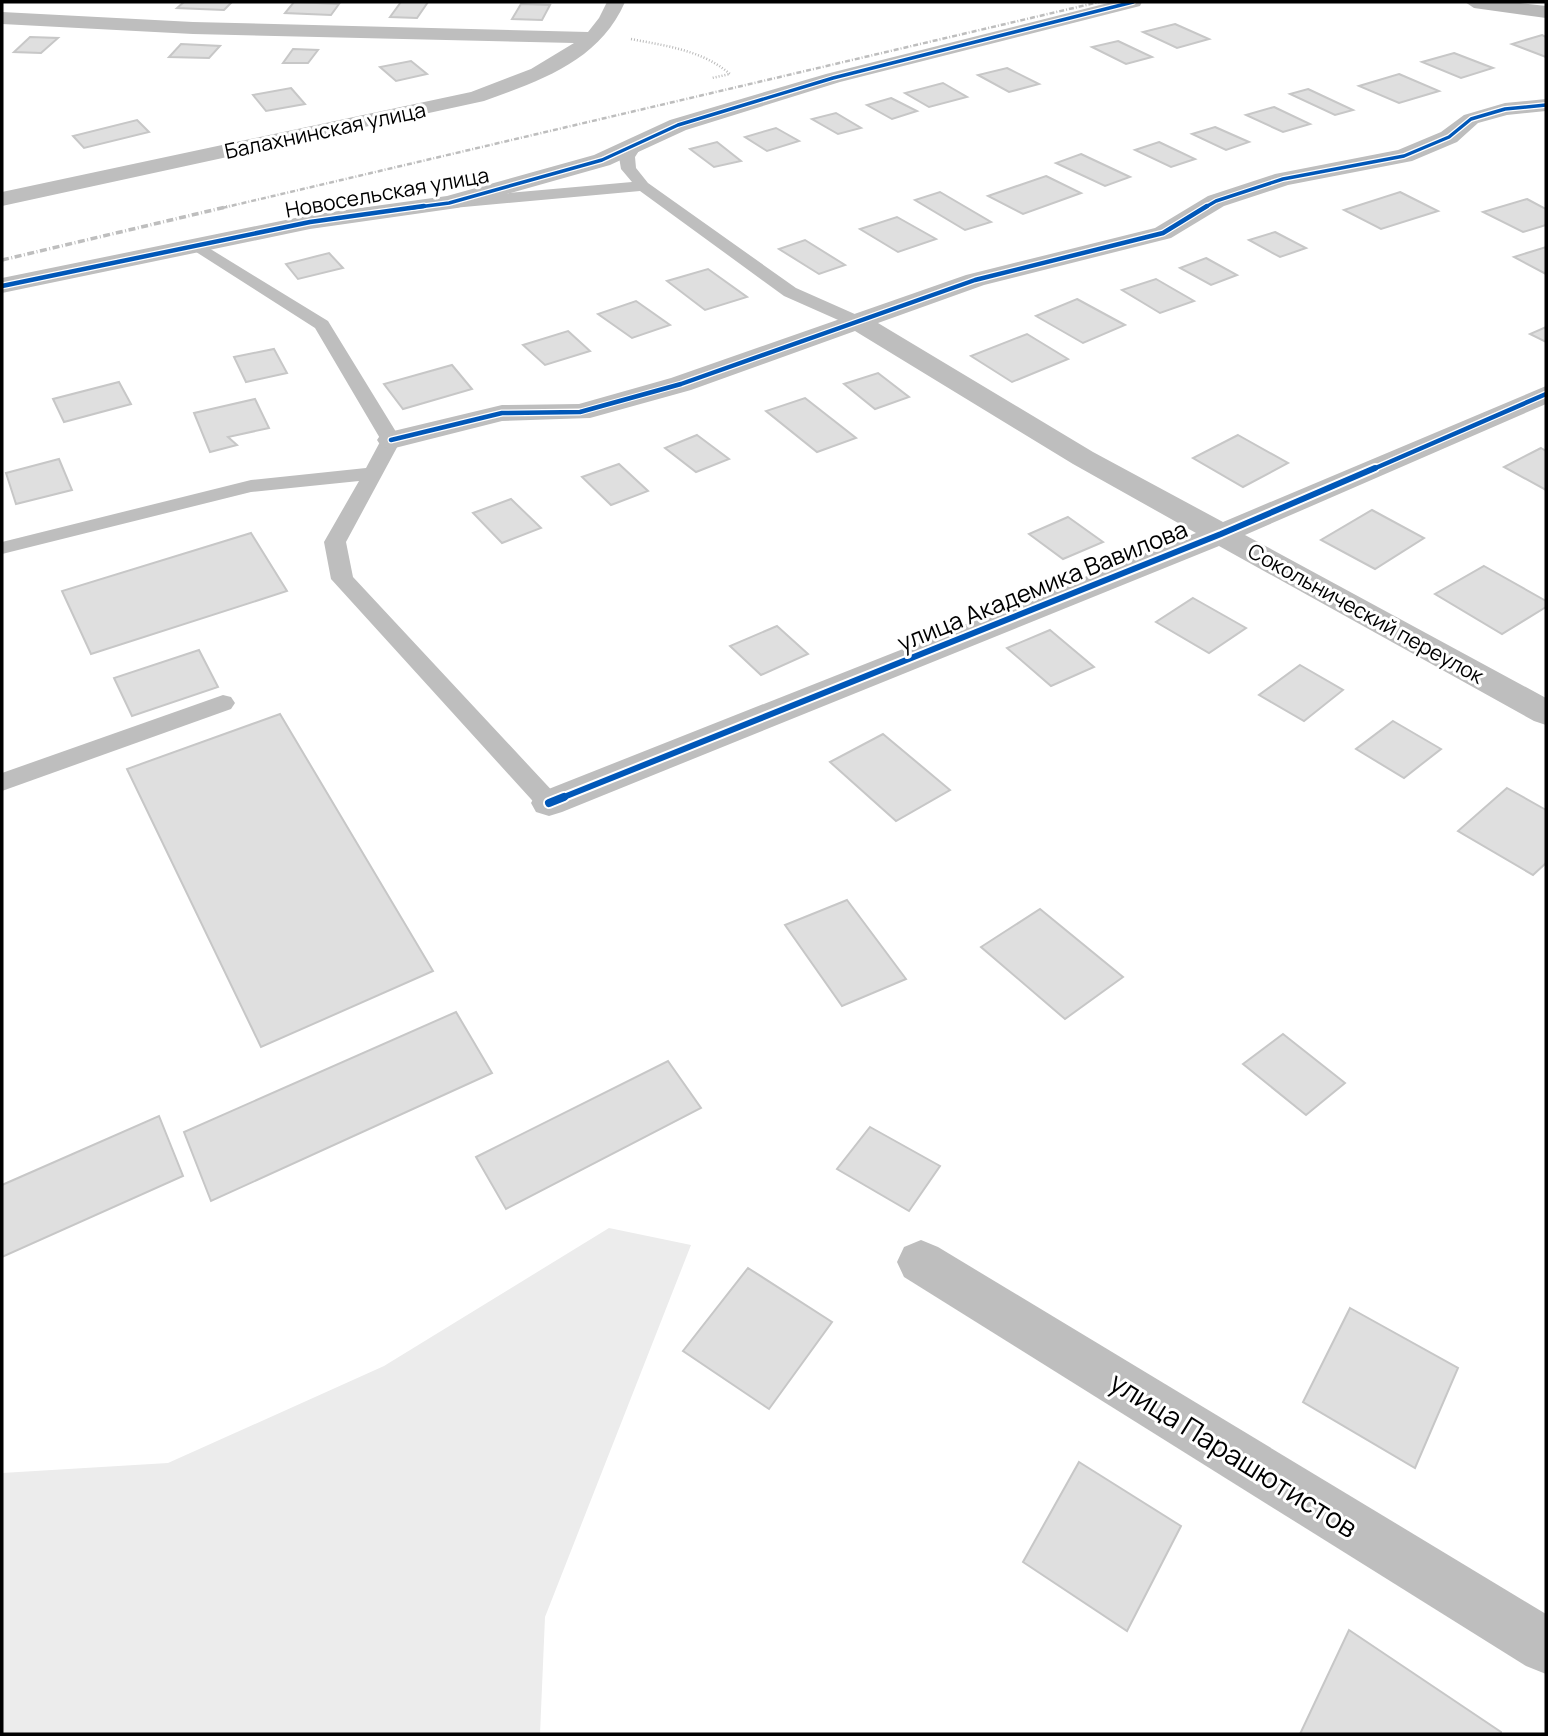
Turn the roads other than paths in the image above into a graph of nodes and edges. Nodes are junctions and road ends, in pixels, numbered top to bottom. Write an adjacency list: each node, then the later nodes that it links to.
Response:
1 (617, 2): 6 (street)
2 (1133, 2): 8 (street, Новосельская улица)
3 (1474, 2): 4 (main road)
4 (1546, 12)
5 (2, 18): 6 (street)
6 (598, 34): 10 (street, Балахнинская улица)
7 (1546, 104): 14 (street)
8 (637, 143): 9 (lane); 11 (street, Новосельская улица)
9 (643, 186): 11 (lane); 14 (lane)
10 (2, 199)
11 (449, 203): 12 (street, Новосельская улица)
12 (199, 247): 13 (street, Новосельская улица); 16 (lane)
13 (2, 286)
14 (860, 323): 16 (street); 18 (street, Сокольнический переулок)
15 (1546, 394): 18 (street, улица Академика Вавилова)
16 (391, 440): 17 (lane)
17 (374, 473): 19 (lane); 23 (lane)
18 (1221, 534): 21 (street, Сокольнический переулок); 23 (street, улица Академика Вавилова)
19 (2, 548)
20 (223, 703): 22 (lane)
21 (1546, 713)
22 (2, 782)
23 (548, 803)
24 (921, 1262): 25 (street, улица Парашютистов)
25 (1546, 1646)

